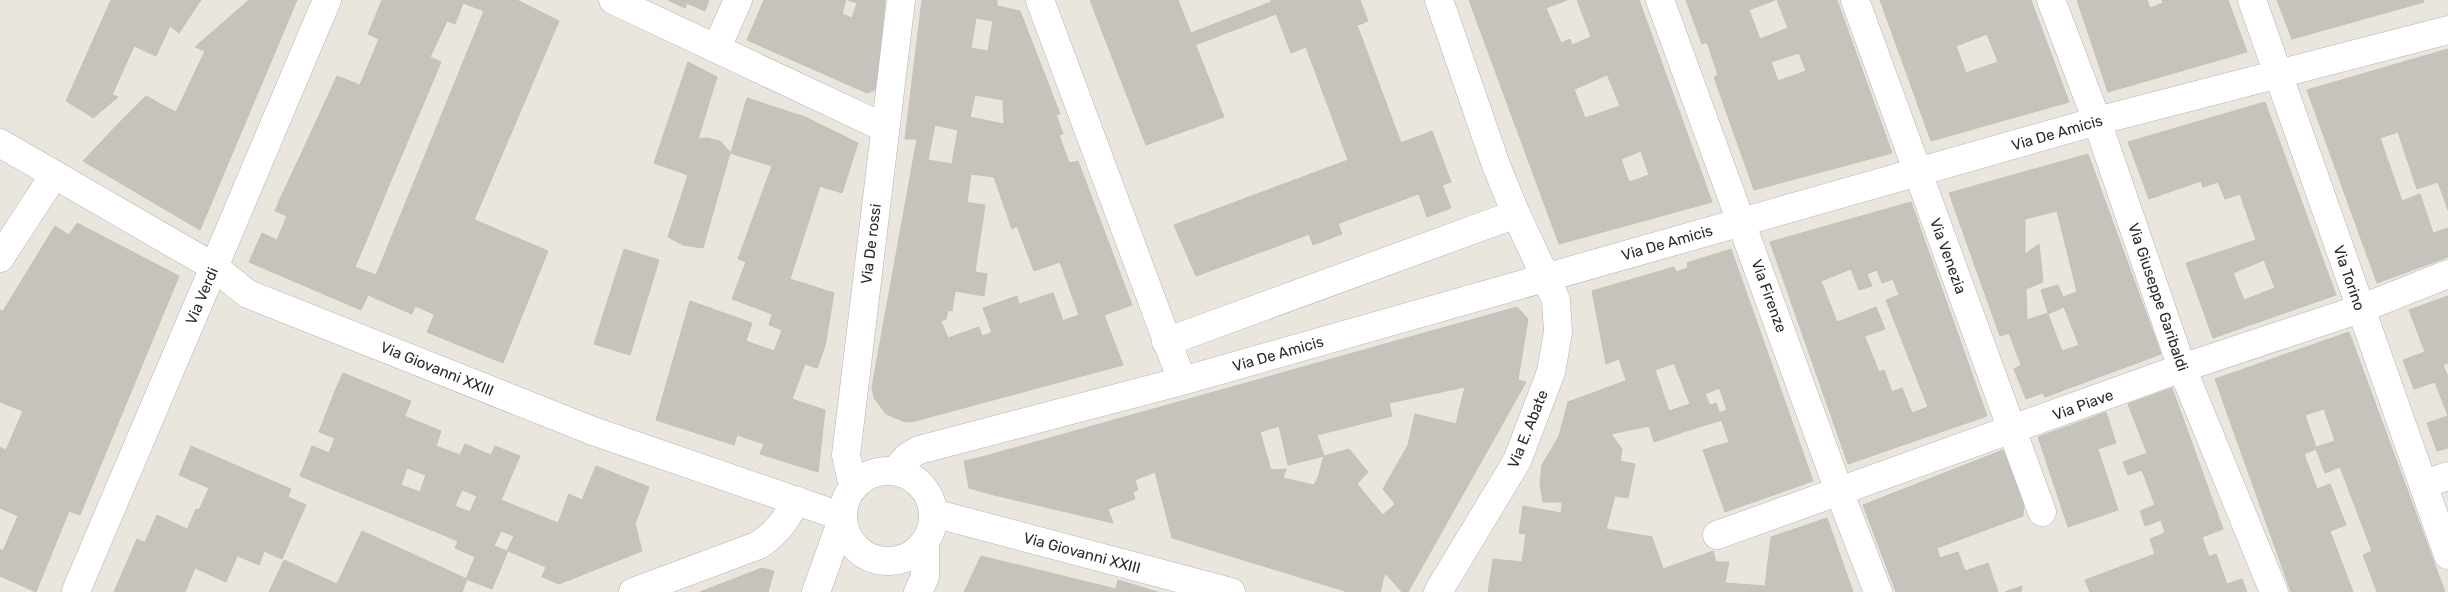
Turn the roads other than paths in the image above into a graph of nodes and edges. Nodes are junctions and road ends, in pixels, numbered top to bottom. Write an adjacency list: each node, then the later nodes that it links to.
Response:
1 (327, 0): 22 (street, Via Verdi)
2 (613, 0): 12 (street)
3 (738, 0): 12 (street)
4 (901, 0): 15 (street, Via De rossi)
5 (1040, 0): 26 (street)
6 (1438, 0): 19 (street, Via E. Abate)
7 (1660, 0): 20 (street, Via Firenze)
8 (1855, 0): 17 (street, Via Venezia)
9 (2051, 0): 14 (street, Via Giuseppe Garibaldi)
10 (2252, 0): 13 (street, Via Torino)
11 (2448, 30): 13 (street, Via De Amicis)
12 (717, 47): 15 (street)
13 (2279, 74): 14 (street, Via De Amicis); 25 (street, Via Torino)
14 (2097, 121): 17 (street, Via De Amicis); 27 (street, Via Giuseppe Garibaldi)
15 (885, 128): 32 (street, Via De rossi)
16 (0, 143): 18 (street, Via Giovanni XXIII)
17 (1918, 172): 20 (street, Via De Amicis); 29 (street, Via Venezia)
18 (54, 175): 21 (street); 22 (street, Via Giovanni XXIII)
19 (1516, 214): 24 (street, Via E. Abate); 26 (street)
20 (1742, 221): 24 (street, Via De Amicis); 33 (street, Via Firenze)
21 (0, 258)
22 (214, 267): 34 (street, Via Giovanni XXIII); 41 (street, Via Verdi)
23 (2448, 274): 25 (street, Via Piave)
24 (1547, 278): 28 (street, Via De Amicis); 46 (street, Via E. Abate)
25 (2360, 309): 27 (street, Via Piave); 31 (street, Via Torino)
26 (1166, 342): 28 (street)
27 (2182, 368): 29 (street, Via Piave); 48 (street, Via Giuseppe Garibaldi)
28 (1182, 381): 30 (street, Via De Amicis)
29 (2012, 430): 33 (street, Via Piave); 35 (street, Via Venezia)
30 (895, 471): 32 (street); 36 (street)
31 (2436, 480): 40 (street, Via Torino)
32 (853, 487): 37 (street)
33 (1839, 491): 38 (street, Via Piave); 47 (street, Via Firenze)
34 (796, 500): 37 (street, Via Giovanni XXIII); 42 (street)
35 (2042, 512)
36 (933, 513): 39 (street); 45 (street, Via Giovanni XXIII)
37 (843, 517): 39 (street); 43 (street)
38 (1717, 535)
39 (925, 542): 44 (street)
40 (2448, 555)
41 (76, 591)
42 (633, 592)
43 (816, 592)
44 (918, 592)
45 (1231, 592)
46 (1438, 592)
47 (1878, 592)
48 (2274, 592)

